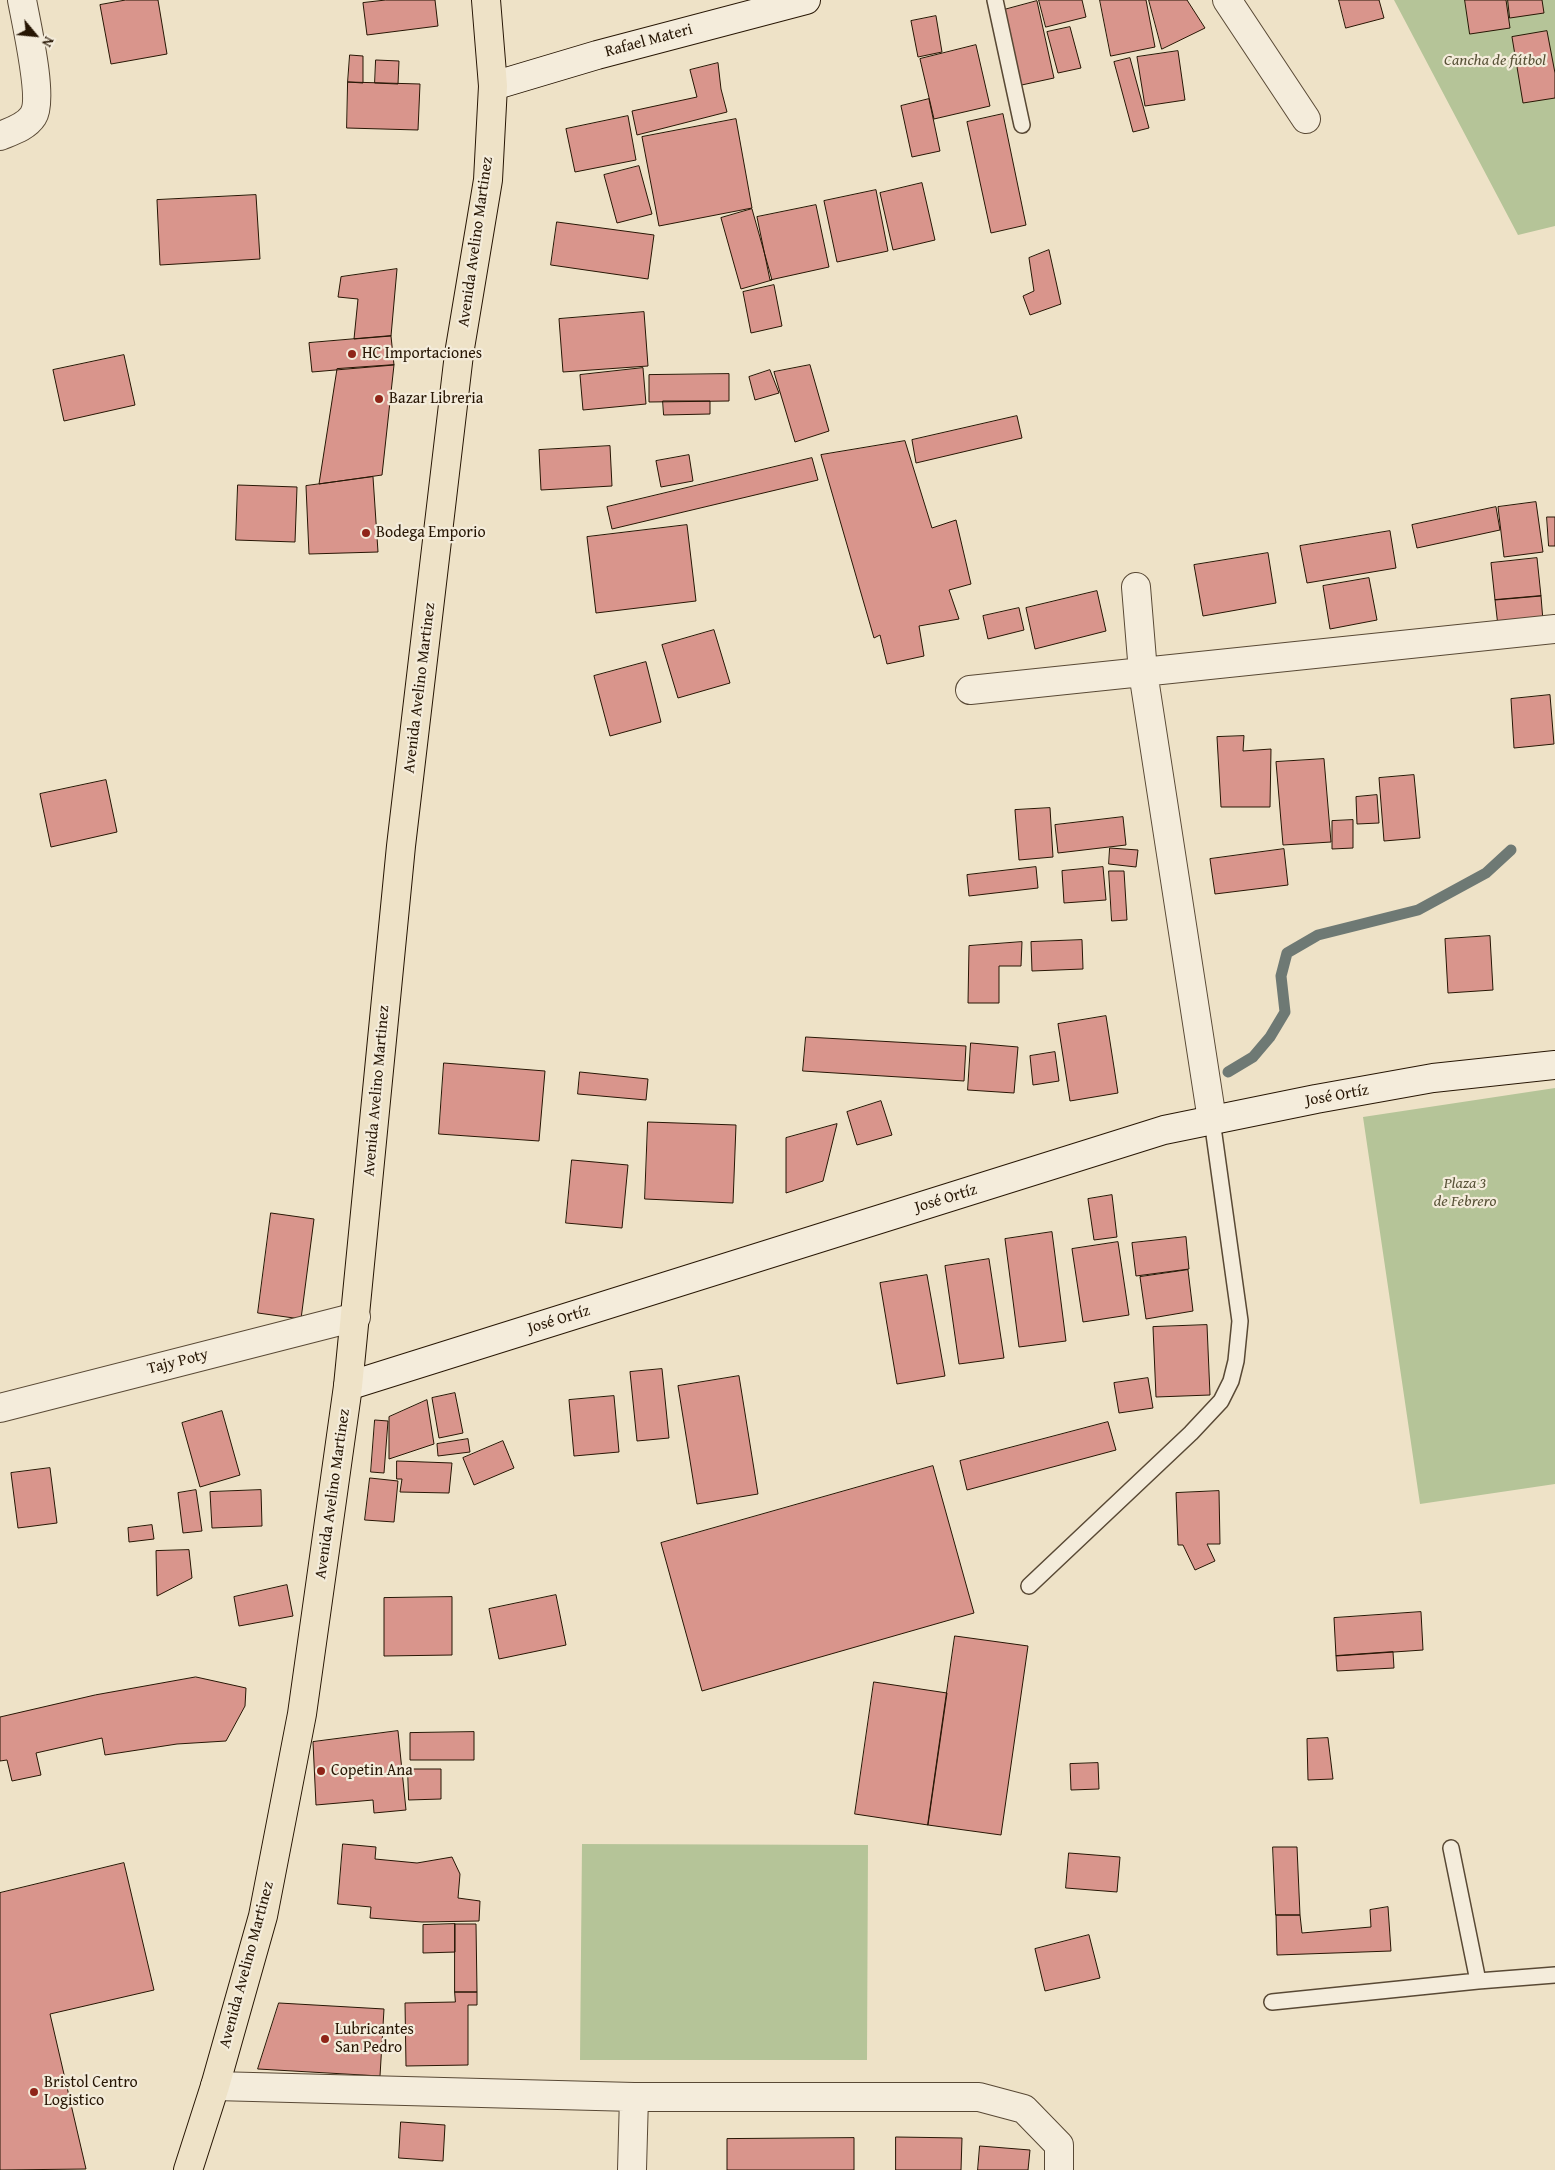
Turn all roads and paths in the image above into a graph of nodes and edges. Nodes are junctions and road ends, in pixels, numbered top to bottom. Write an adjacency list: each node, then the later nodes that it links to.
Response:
1 (22, 0): 9 (street)
2 (486, 0): 6 (main road, Avenida Avelino Martinez)
3 (806, 0): 6 (street, Rafael Materi)
4 (995, 0): 8 (lane)
5 (1227, 0): 7 (street)
6 (493, 86): 16 (main road, Avenida Avelino Martinez)
7 (1306, 119)
8 (1022, 125)
9 (0, 136)
10 (1136, 586): 12 (street)
11 (1555, 629): 12 (street)
12 (1143, 672): 13 (street); 15 (street)
13 (970, 690)
14 (1555, 1065): 15 (street, José Ortíz)
15 (1212, 1120): 17 (street, José Ortíz); 19 (lane)
16 (356, 1317): 17 (main road, Avenida Avelino Martinez); 18 (street, Tajy Poty)
17 (348, 1386): 24 (main road, Avenida Avelino Martinez)
18 (0, 1408)
19 (1029, 1586)
20 (1451, 1848): 22 (lane)
21 (1555, 1975): 22 (lane)
22 (1478, 1981): 23 (lane)
23 (1272, 2002)
24 (215, 2086): 25 (street); 26 (main road, Avenida Avelino Martinez)
25 (634, 2097): 27 (street); 28 (street)
26 (188, 2170)
27 (632, 2170)
28 (1059, 2170)

